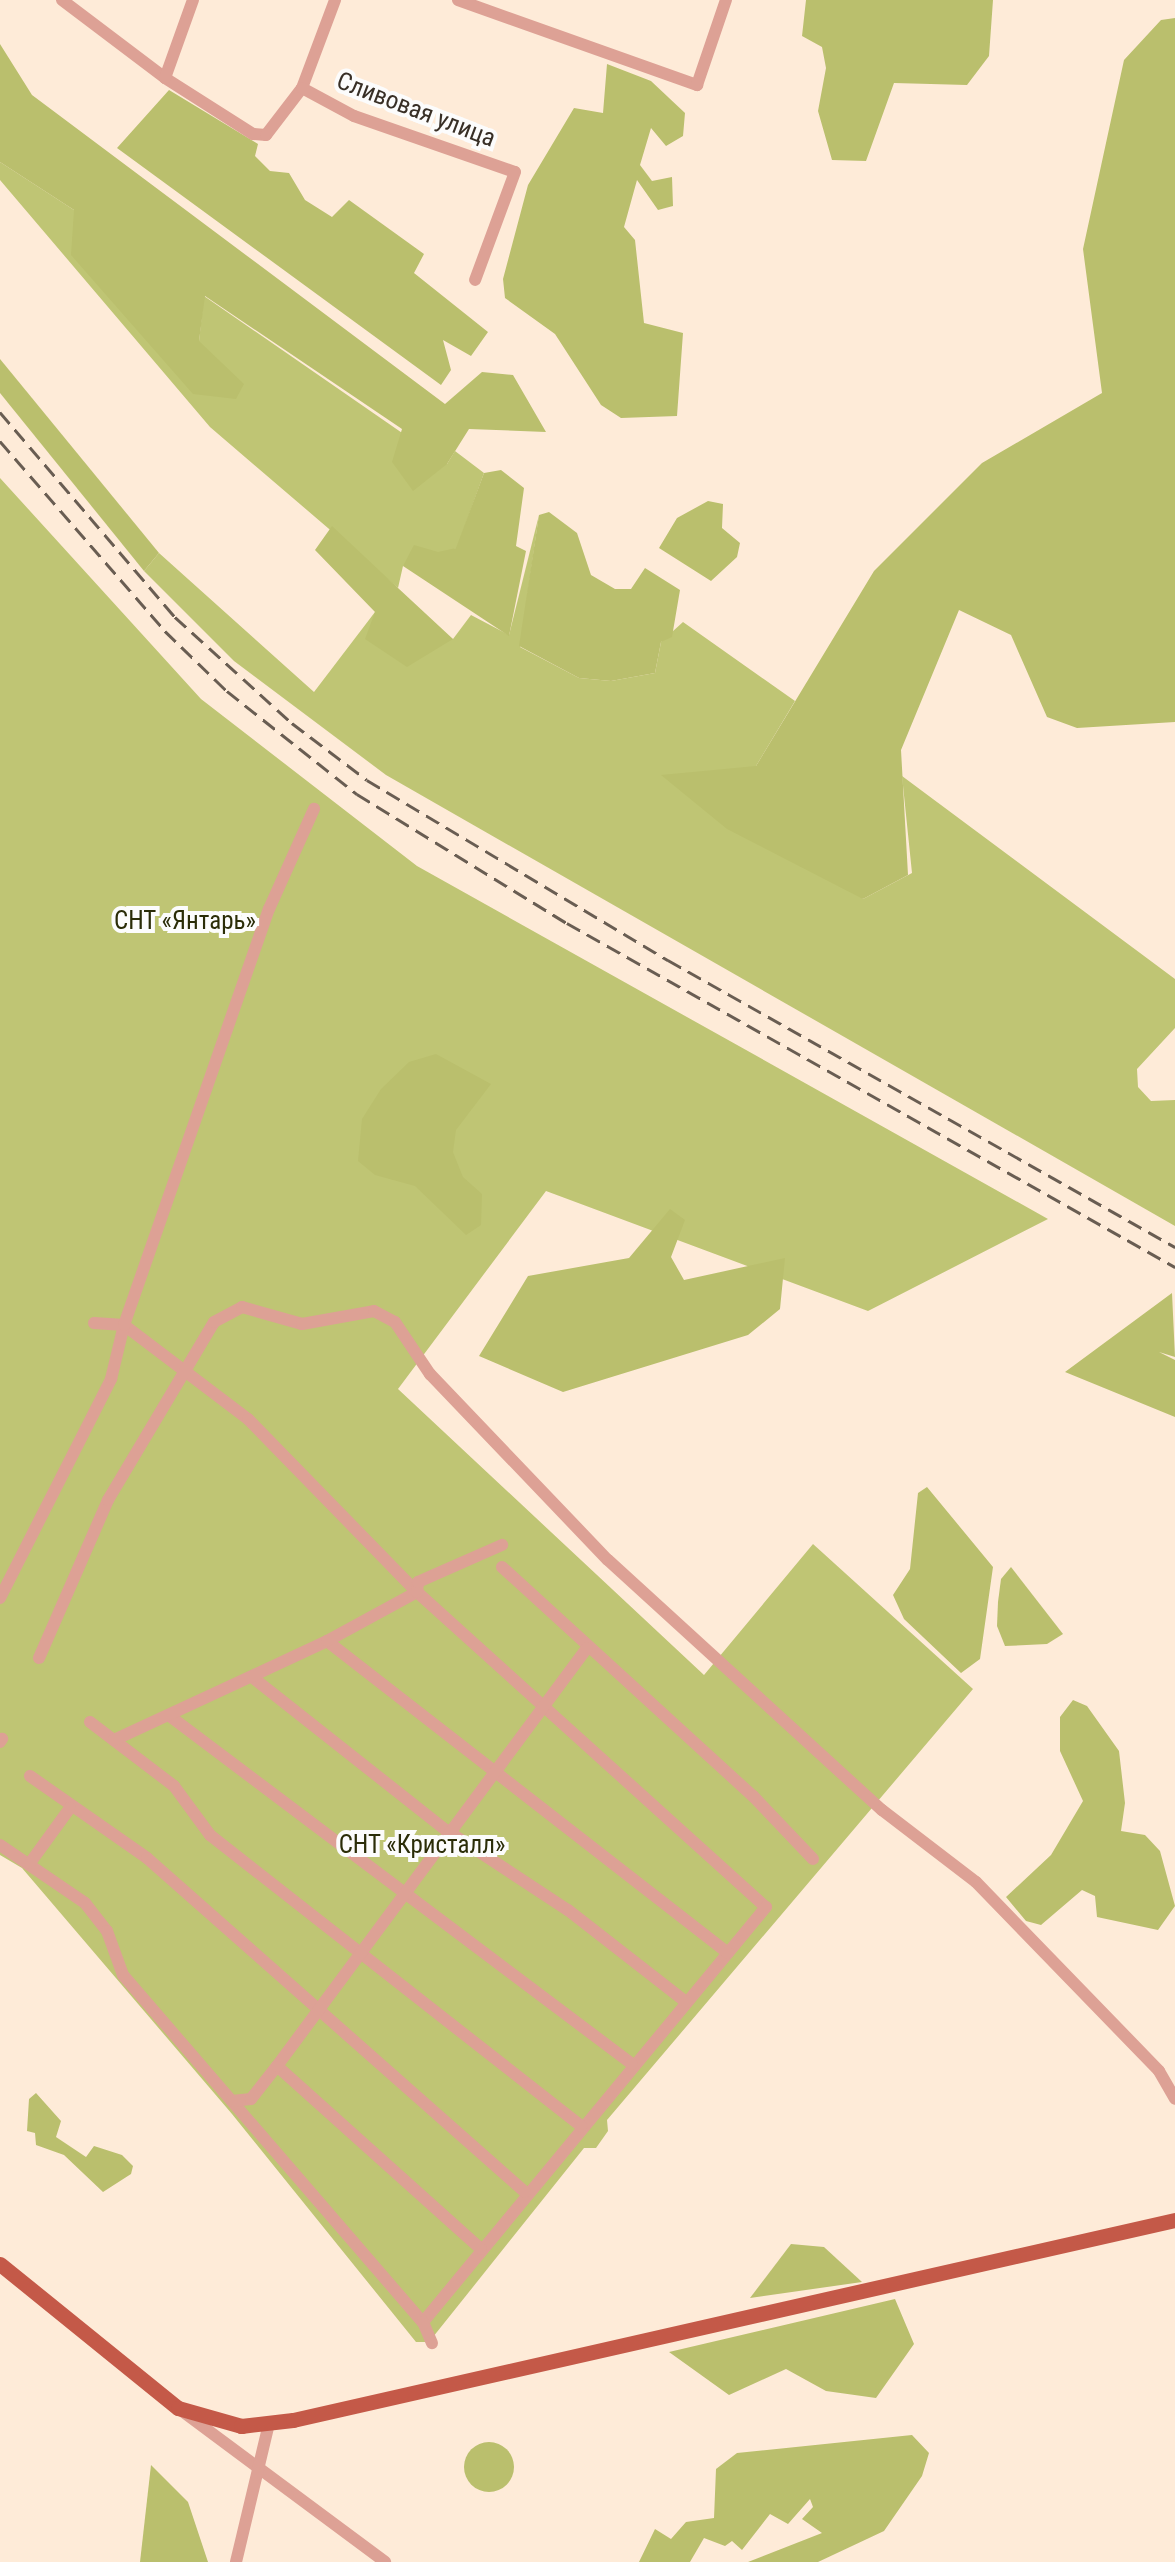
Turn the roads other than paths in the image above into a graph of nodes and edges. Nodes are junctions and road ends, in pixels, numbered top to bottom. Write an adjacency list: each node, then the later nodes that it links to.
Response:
1 (62, 0): 6 (street)
2 (193, 0): 6 (street)
3 (335, 0): 7 (street)
4 (458, 0): 5 (street)
5 (726, 0)
6 (164, 78): 7 (street)
7 (302, 88): 8 (street, Сливовая улица)
8 (475, 280)
9 (314, 809): 11 (street)
10 (94, 1323): 11 (street)
11 (124, 1326): 12 (street); 16 (street)
12 (186, 1370): 15 (street); 19 (street); 39 (street)
13 (502, 1545): 15 (street)
14 (502, 1568): 18 (street)
15 (417, 1592): 17 (street); 21 (street)
16 (0, 1598)
17 (326, 1641): 20 (street); 25 (street)
18 (587, 1648): 21 (street); 30 (street)
19 (39, 1658)
20 (252, 1677): 22 (street); 28 (street)
21 (542, 1702): 25 (street); 34 (street)
22 (171, 1718): 24 (street); 32 (street)
23 (90, 1722): 24 (street)
24 (114, 1740): 33 (street)
25 (492, 1769): 28 (street); 34 (street)
26 (30, 1776): 27 (street)
27 (70, 1808): 31 (street); 36 (street)
28 (446, 1830): 32 (street); 35 (street)
29 (0, 1844): 31 (street)
30 (812, 1859)
31 (30, 1863): 40 (street)
32 (404, 1888): 33 (street); 37 (street)
33 (359, 1948): 36 (street); 41 (street)
34 (728, 1953): 35 (street)
35 (686, 2002): 37 (street)
36 (318, 2008): 38 (street); 42 (street)
37 (632, 2064): 41 (street)
38 (277, 2066): 40 (street); 44 (street)
39 (1175, 2099)
40 (232, 2101): 46 (street)
41 (581, 2126): 42 (street)
42 (526, 2192): 44 (street)
43 (1175, 2220): 49 (main road)
44 (480, 2249): 46 (street)
45 (0, 2264): 48 (main road)
46 (423, 2322): 47 (street)
47 (432, 2343)
48 (178, 2408): 49 (main road); 50 (street)
49 (270, 2424): 50 (street)
50 (256, 2464): 51 (street); 52 (street)
51 (236, 2562)
52 (385, 2562)

